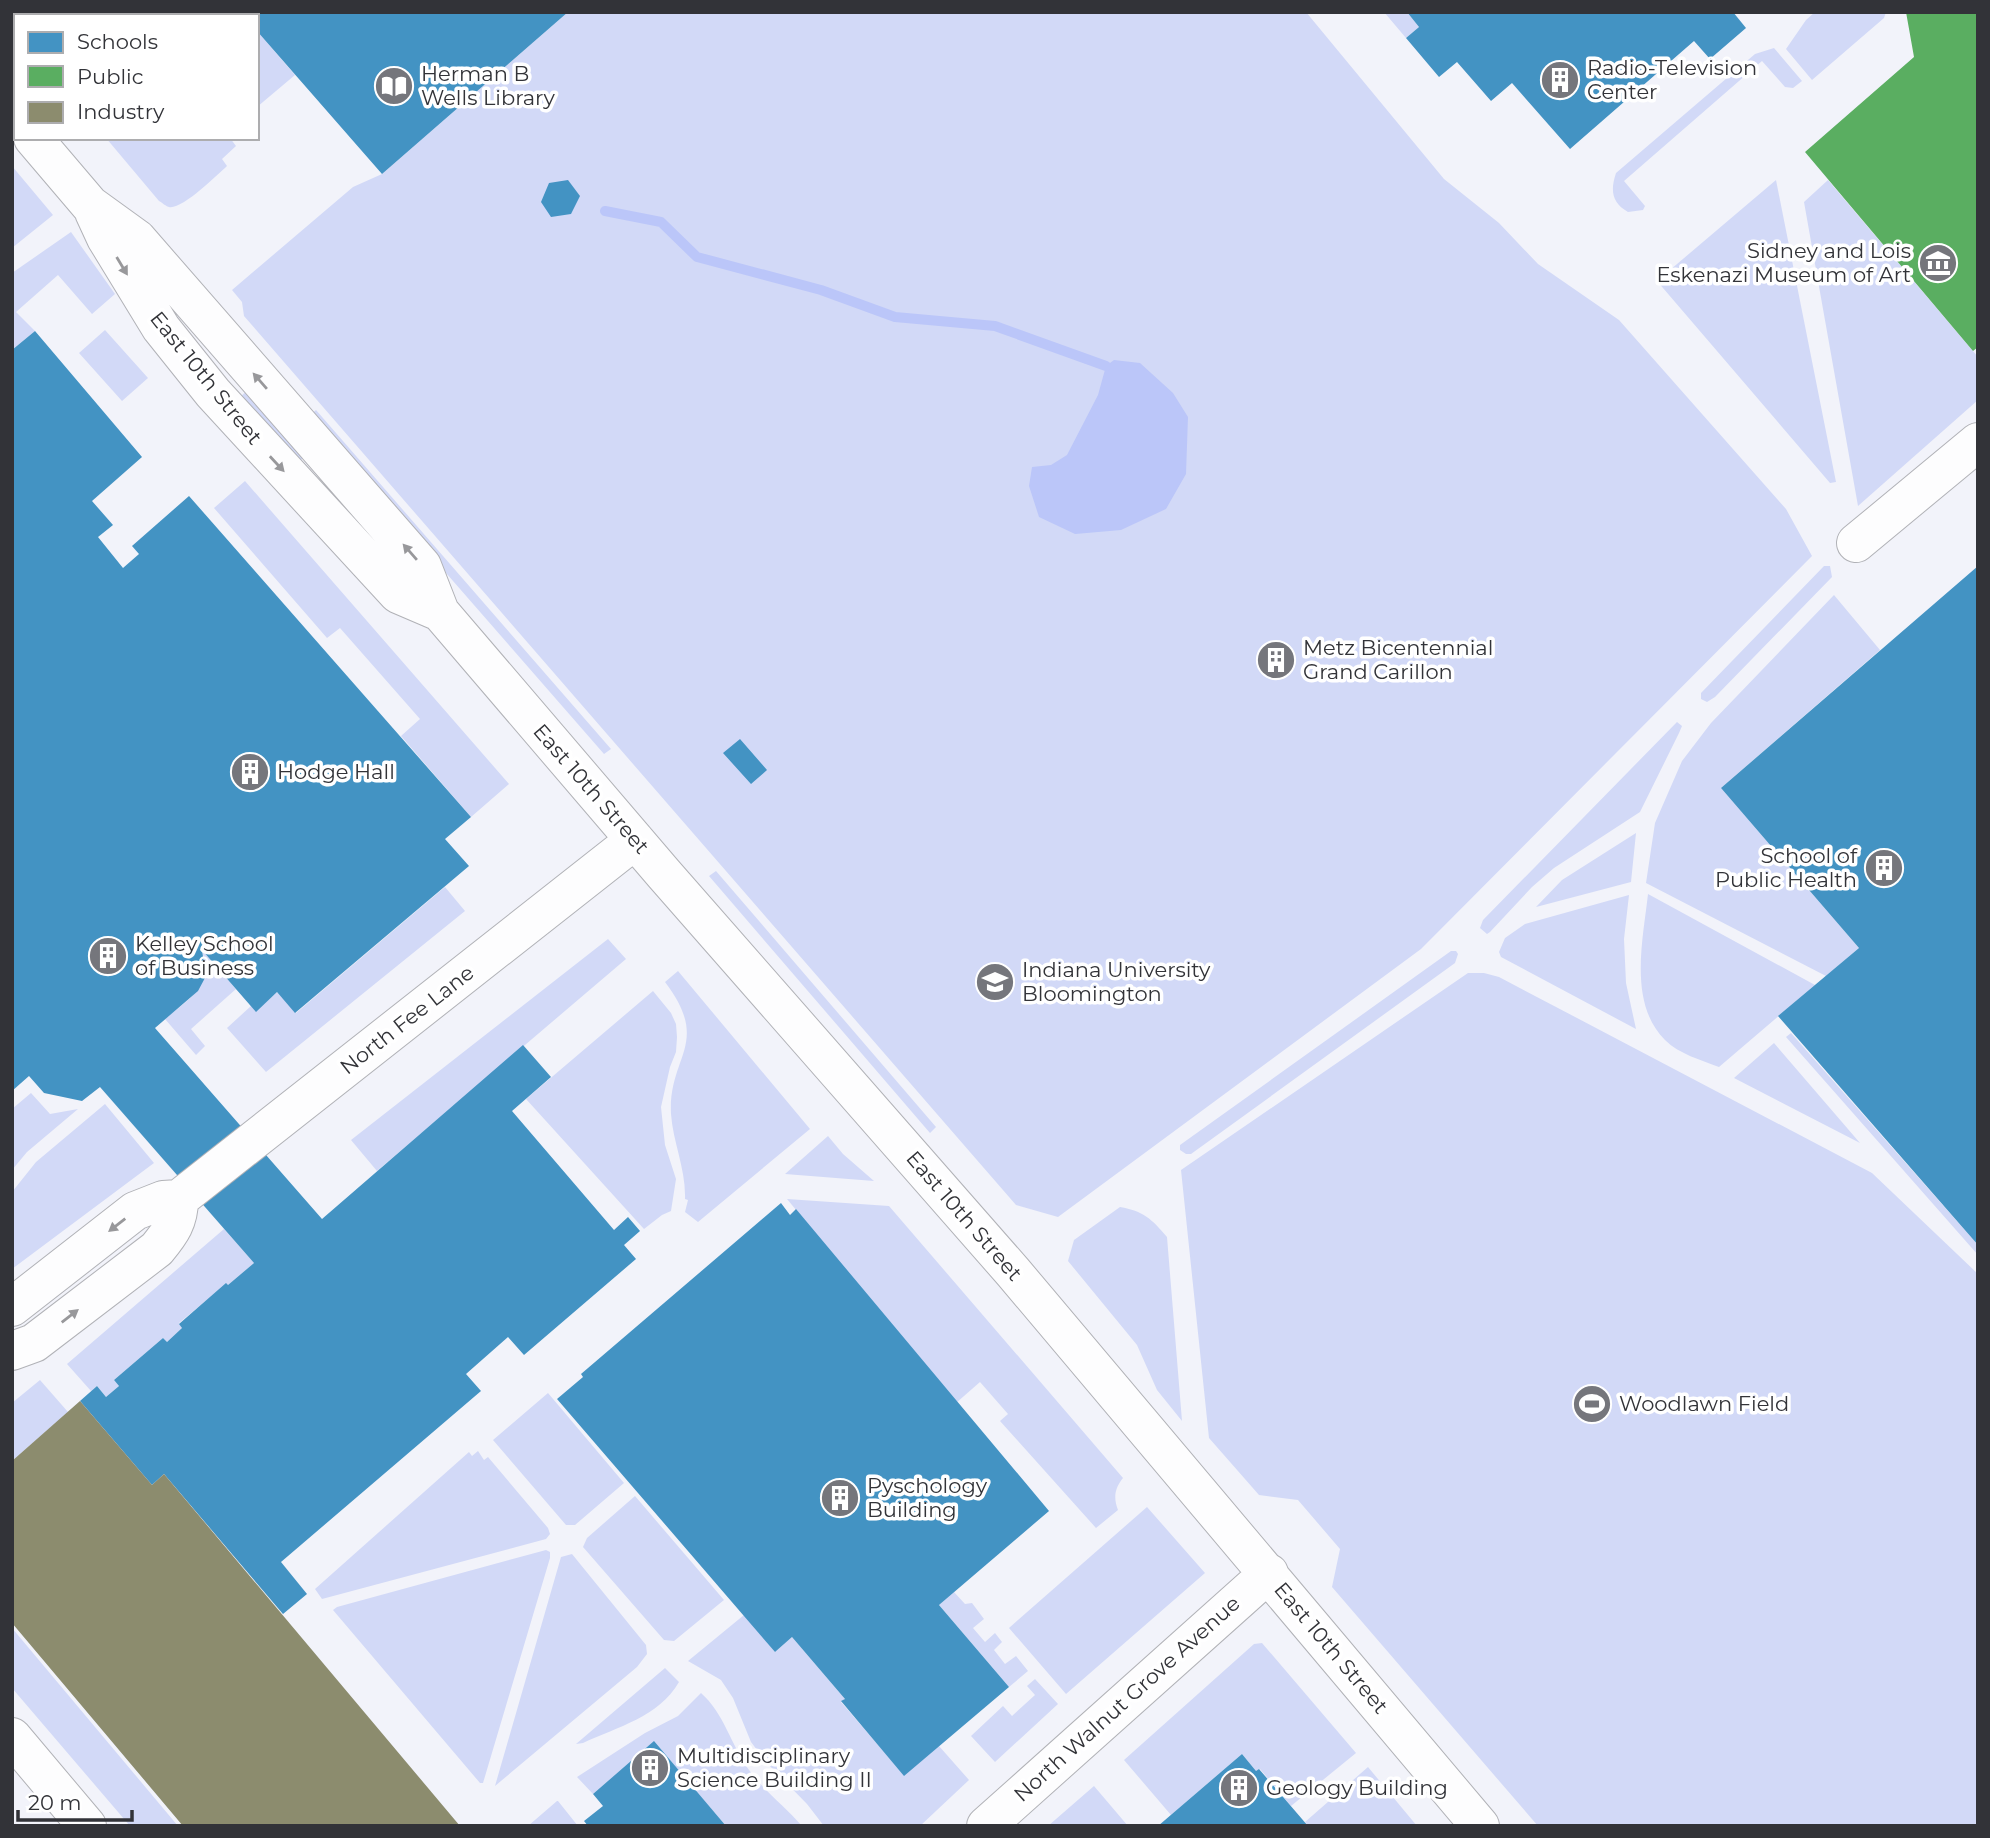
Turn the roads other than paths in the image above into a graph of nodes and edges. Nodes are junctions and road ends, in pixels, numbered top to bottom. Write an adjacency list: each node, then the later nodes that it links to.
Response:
1 (35, 140): 4 (street, East 10th Street)
2 (1978, 442): 3 (street)
3 (1856, 543)
4 (635, 840): 5 (street, North Fee Lane); 8 (street, East 10th Street)
5 (179, 1199): 6 (street, North Fee Lane, one-way to 6); 7 (street, one-way to 5)
6 (12, 1307)
7 (12, 1350)
8 (1269, 1573): 11 (street, North Walnut Grove Avenue); 12 (street, East 10th Street)
9 (12, 1737): 10 (street)
10 (88, 1826)
11 (986, 1826)
12 (1479, 1826)

